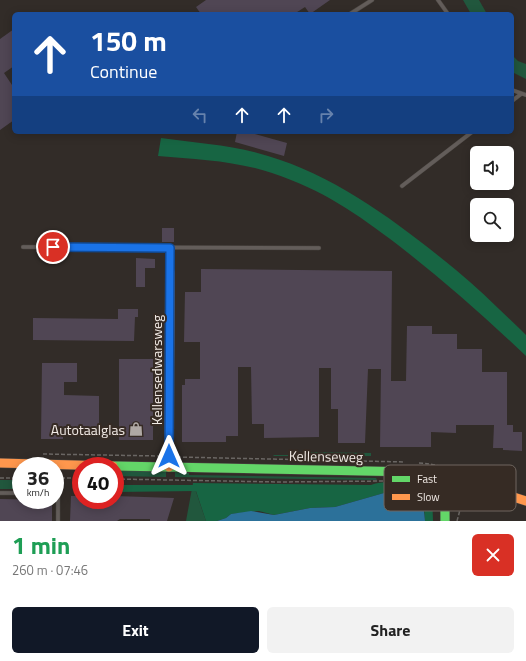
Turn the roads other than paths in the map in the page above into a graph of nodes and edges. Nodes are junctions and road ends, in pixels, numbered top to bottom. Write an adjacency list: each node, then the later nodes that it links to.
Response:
1 (372, 0): 3 (lane)
2 (438, 0): 4 (lane)
3 (353, 12)
4 (447, 12)
5 (514, 91): 6 (lane)
6 (521, 94): 7 (lane); 8 (lane)
7 (526, 95)
8 (514, 99)
9 (469, 134): 10 (lane)
10 (402, 186)
11 (23, 247): 12 (lane)
12 (170, 248): 13 (lane); 14 (lane)
13 (319, 248)
14 (170, 272): 18 (main road, Kellensedwarsweg)
15 (0, 463): 16 (main road, Kellenseweg)
16 (72, 465)
17 (124, 466): 18 (main road, Kellenseweg)
18 (169, 467): 19 (main road, Kellenseweg)
19 (384, 471)
20 (0, 493): 21 (lane)
21 (12, 493)
22 (516, 498): 23 (main road)
23 (526, 501)
24 (58, 509): 25 (lane)
25 (58, 521)

